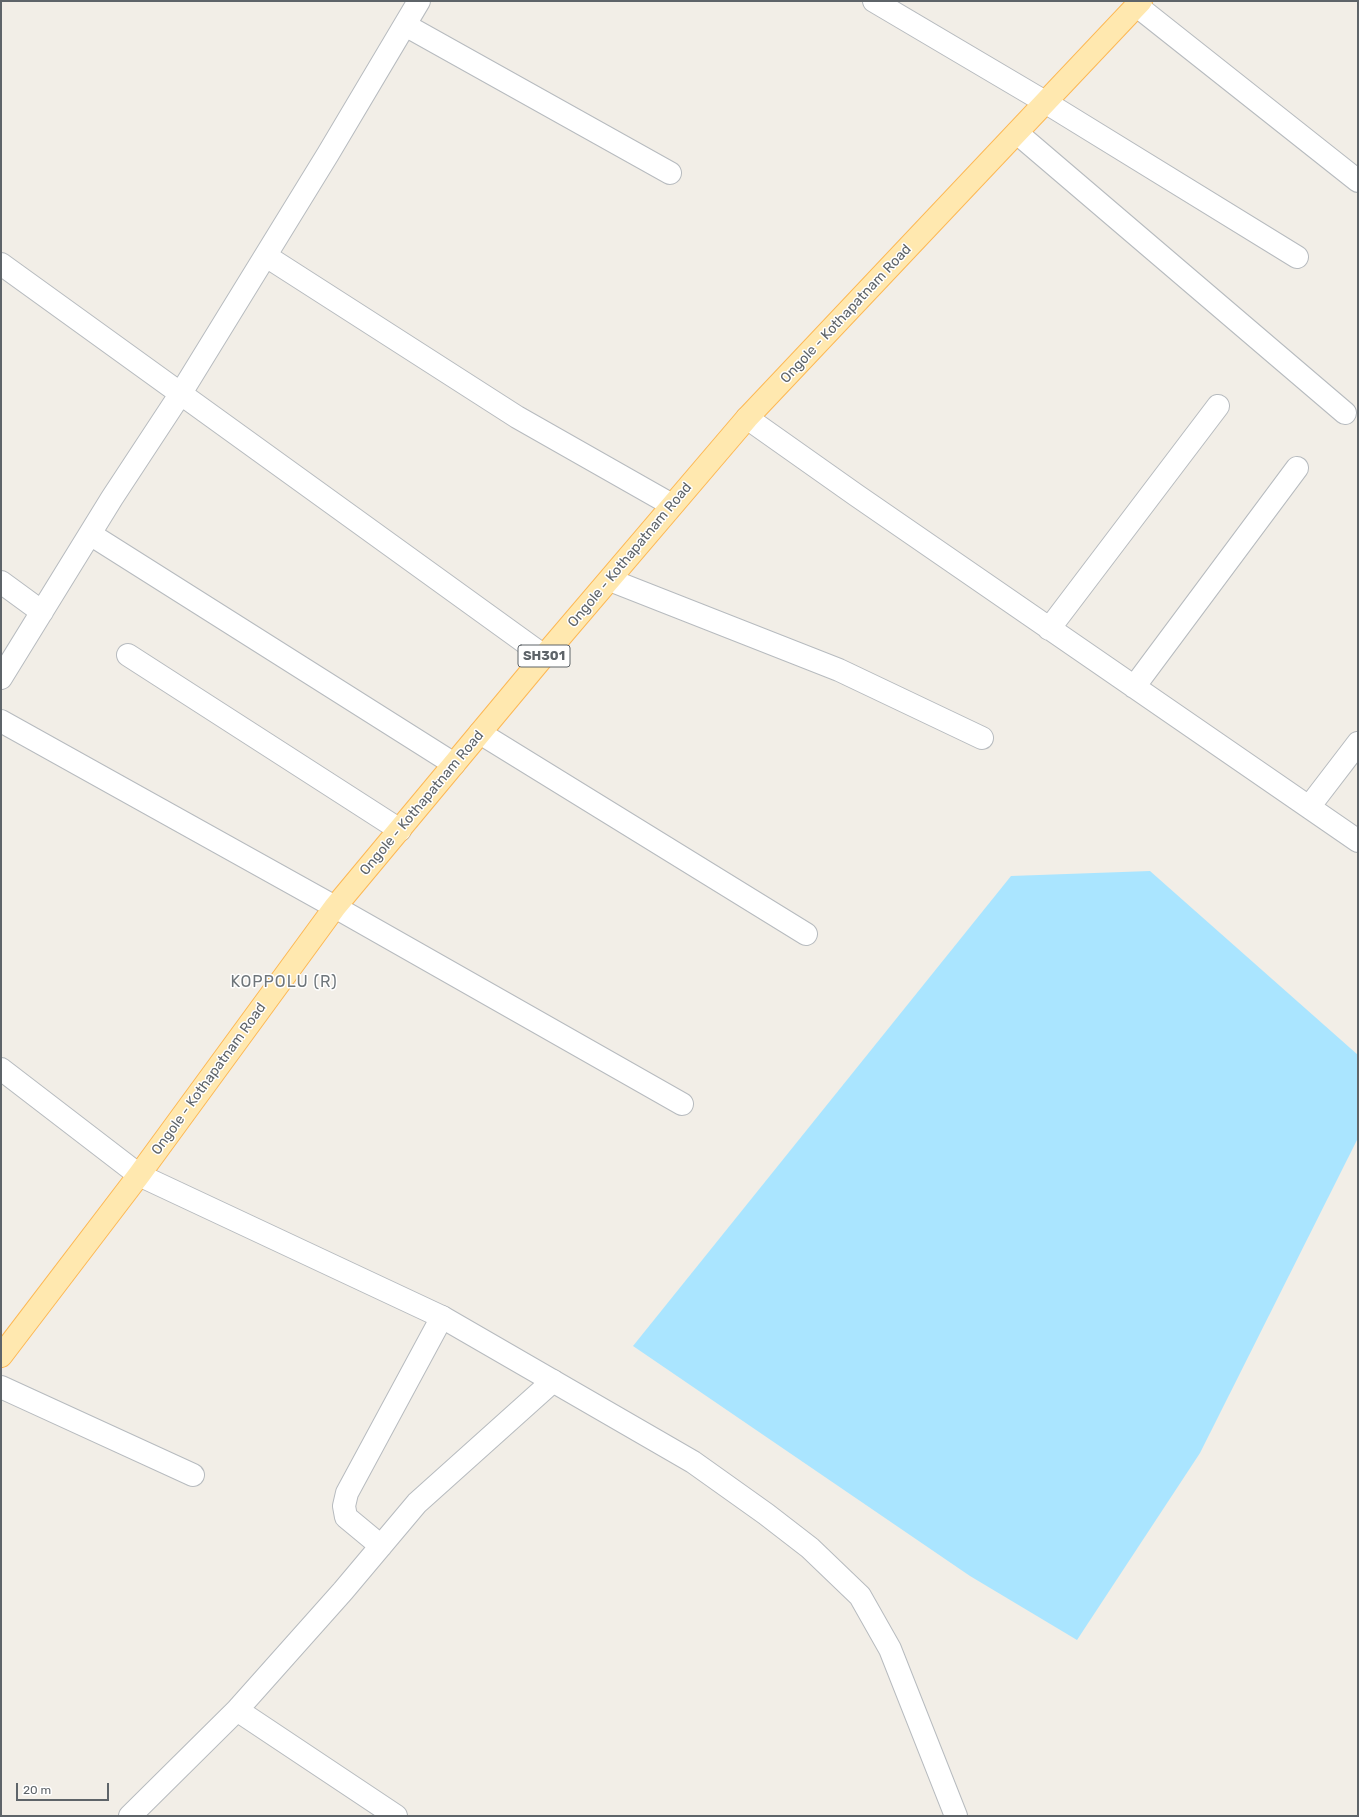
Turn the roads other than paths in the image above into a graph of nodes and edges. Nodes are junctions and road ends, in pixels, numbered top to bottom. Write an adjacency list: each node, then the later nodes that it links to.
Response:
1 (419, 1): 4 (street)
2 (874, 1): 5 (street)
3 (1139, 3): 5 (main road, Ongole - Kothapatnam Road / SH301); 8 (street)
4 (405, 25): 7 (street); 9 (street)
5 (1045, 102): 6 (main road, Ongole - Kothapatnam Road / SH301); 10 (street)
6 (1017, 133): 14 (street); 15 (main road, Ongole - Kothapatnam Road / SH301)
7 (670, 173)
8 (1358, 181)
9 (266, 256): 12 (street); 17 (street)
10 (1297, 257)
11 (1, 264): 12 (street)
12 (181, 394): 18 (street); 24 (street)
13 (1218, 406): 22 (street)
14 (1345, 413)
15 (747, 418): 17 (main road, Ongole - Kothapatnam Road / SH301); 22 (street)
16 (1297, 468): 26 (street)
17 (672, 505): 19 (main road, Ongole - Kothapatnam Road / SH301)
18 (90, 534): 21 (street); 31 (street)
19 (610, 580): 24 (main road, Ongole - Kothapatnam Road / SH301); 29 (street)
20 (1, 582): 21 (street)
21 (42, 612): 25 (street)
22 (1049, 629): 26 (street)
23 (128, 655): 33 (street)
24 (544, 656): 28 (main road, Ongole - Kothapatnam Road / SH301)
25 (1, 678)
26 (1134, 687): 32 (street)
27 (1, 721): 35 (street)
28 (480, 733): 31 (main road, Ongole - Kothapatnam Road / SH301); 36 (street)
29 (982, 738)
30 (1358, 742): 32 (street)
31 (454, 764): 33 (main road, Ongole - Kothapatnam Road / SH301)
32 (1309, 807): 34 (street)
33 (400, 830): 35 (main road, Ongole - Kothapatnam Road / SH301)
34 (1358, 841)
35 (335, 907): 38 (street); 39 (main road, Ongole - Kothapatnam Road / SH301)
36 (806, 934)
37 (1, 1069): 39 (street)
38 (682, 1104)
39 (139, 1175): 40 (street); 41 (main road, Ongole - Kothapatnam Road / SH301)
40 (442, 1317): 42 (street); 45 (street)
41 (1, 1356)
42 (553, 1381): 45 (street); 49 (street)
43 (1, 1387): 44 (street)
44 (193, 1475)
45 (381, 1546): 46 (street)
46 (237, 1710): 47 (street); 48 (street)
47 (130, 1816)
48 (396, 1816)
49 (956, 1816)

